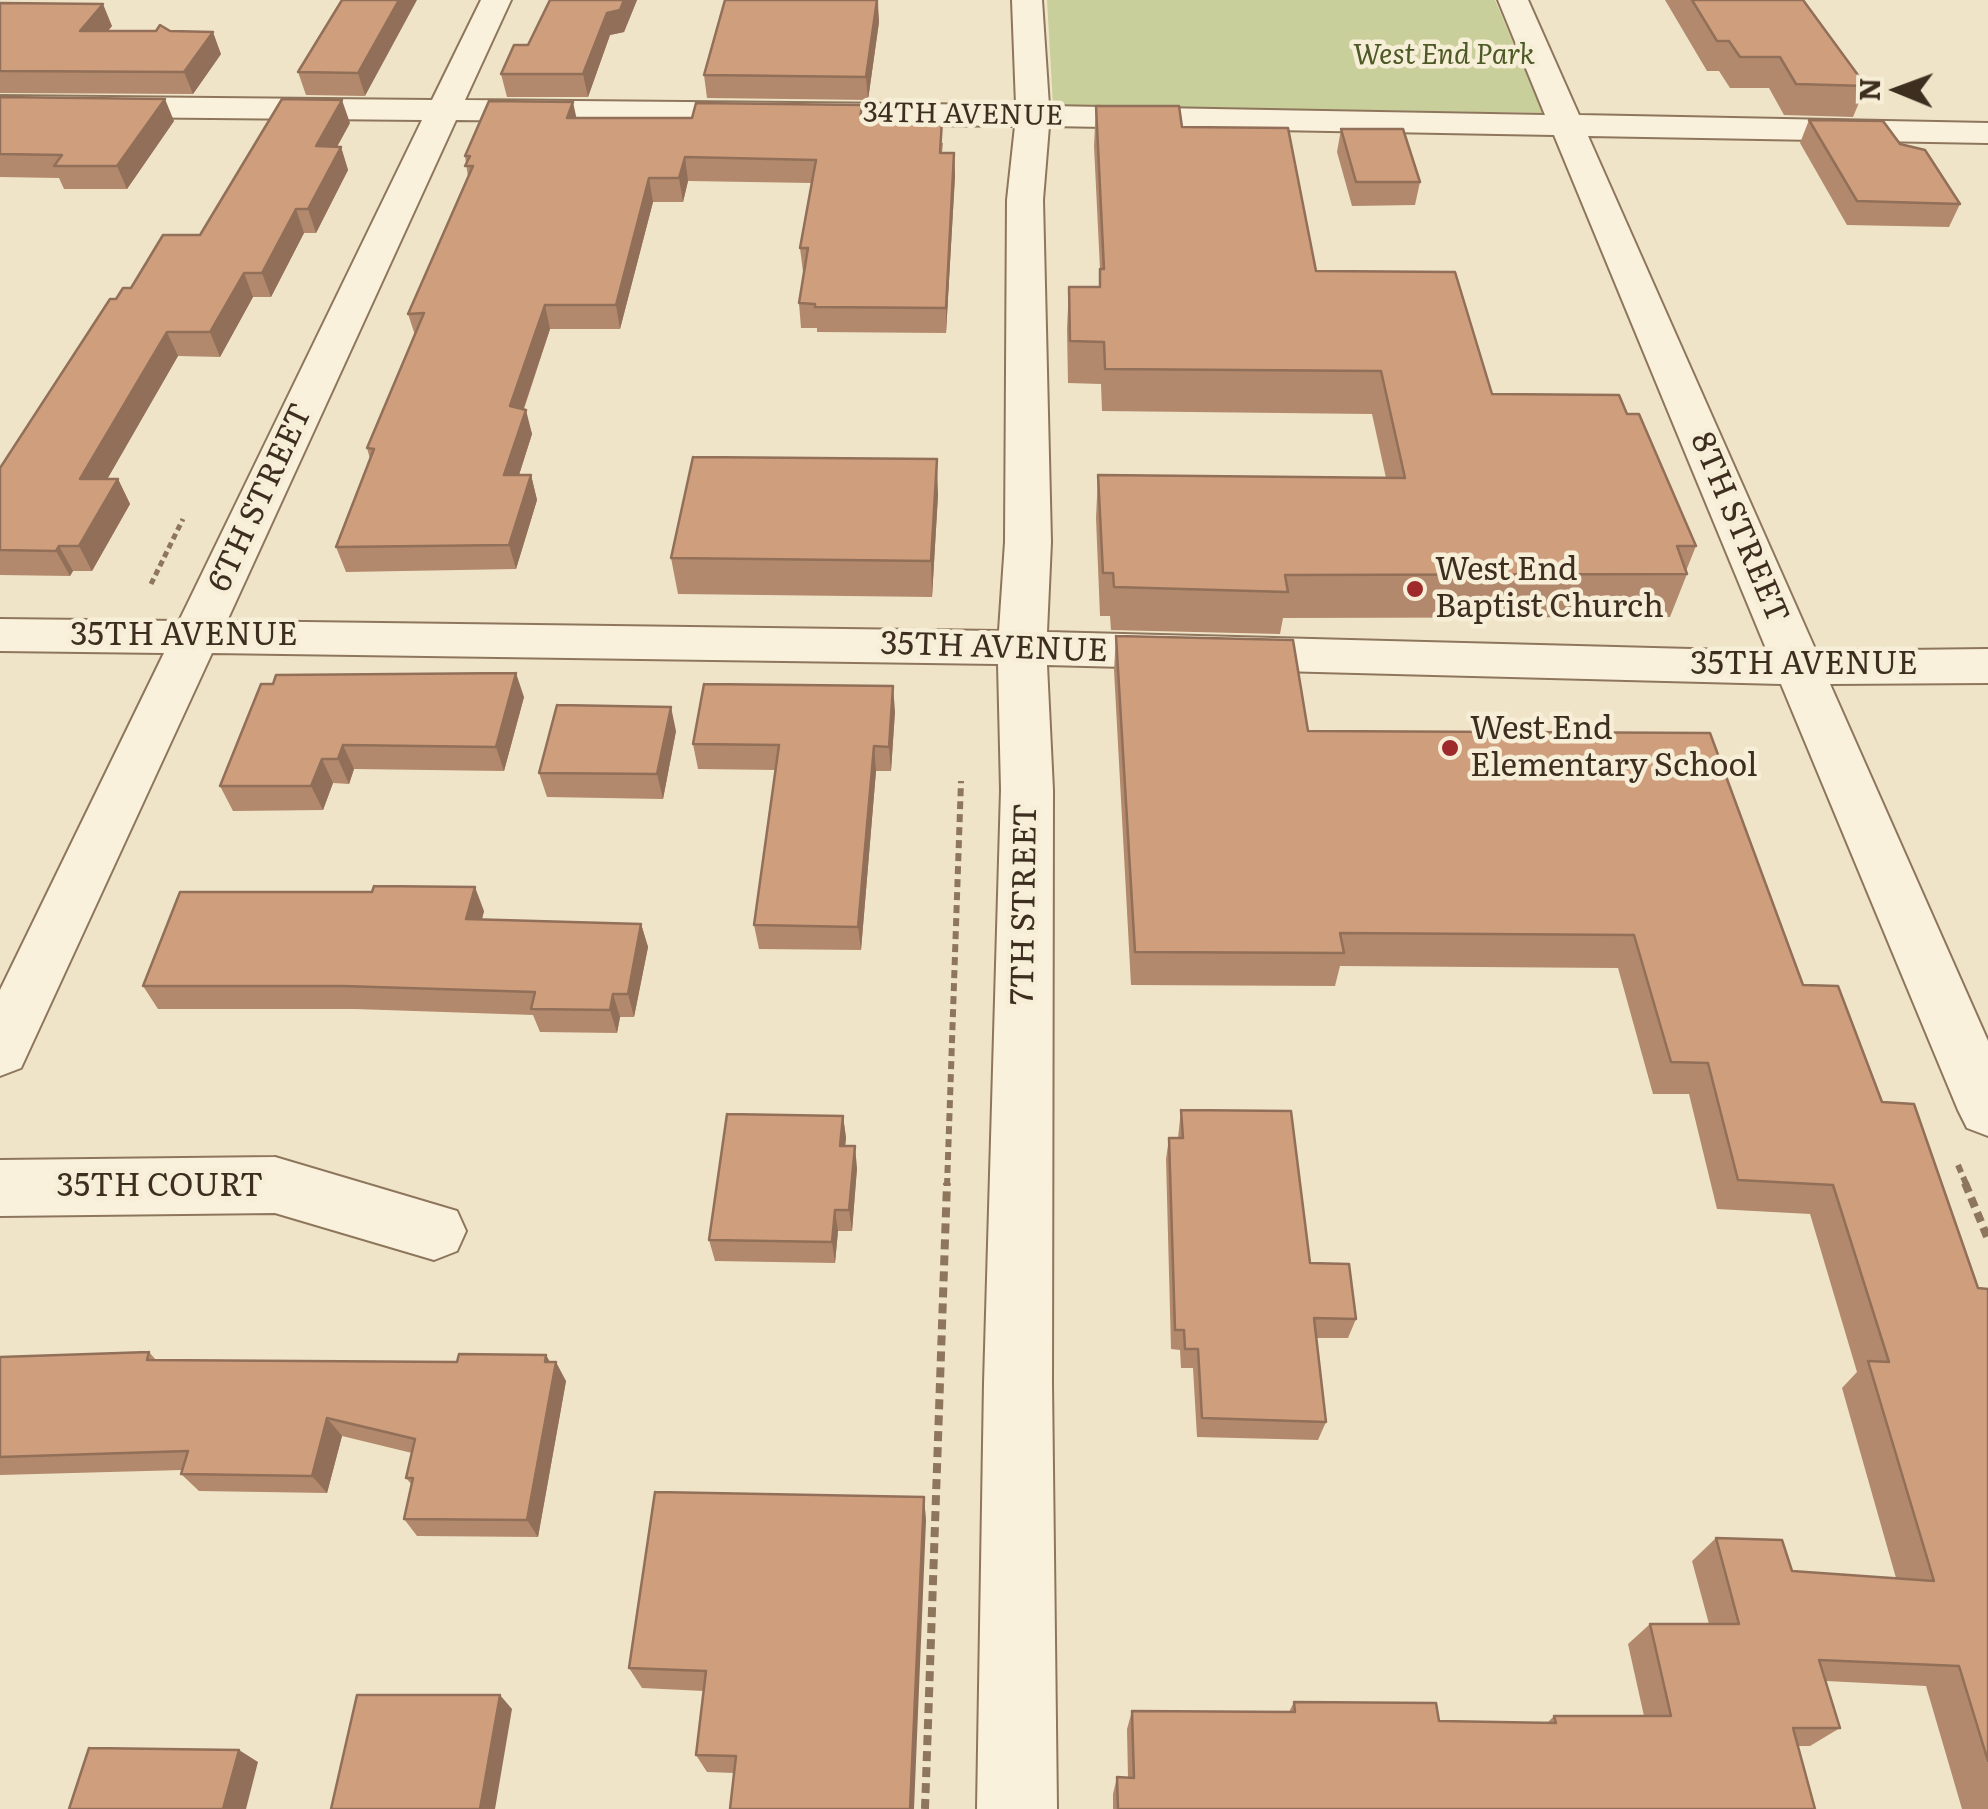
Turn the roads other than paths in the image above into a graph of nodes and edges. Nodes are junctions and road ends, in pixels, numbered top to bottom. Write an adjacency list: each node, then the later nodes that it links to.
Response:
1 (496, 0): 5 (street, 6TH STREET)
2 (1027, 0): 6 (street, 7TH STREET)
3 (1513, 0): 7 (street, 8TH STREET)
4 (0, 106): 5 (street, 34TH AVENUE)
5 (446, 111): 6 (street, 34TH AVENUE); 10 (street, 6TH STREET)
6 (1033, 116): 7 (street, 34TH AVENUE); 11 (street, 7TH STREET)
7 (1566, 126): 8 (street, 34TH AVENUE); 13 (street, 8TH STREET)
8 (1988, 133)
9 (0, 635): 10 (street, 35TH AVENUE)
10 (196, 636): 11 (street, 35TH AVENUE); 14 (street, 6TH STREET)
11 (1022, 650): 13 (street, 35TH AVENUE); 18 (street, 7TH STREET)
12 (1988, 666): 13 (street, 35TH AVENUE)
13 (1799, 668): 15 (street, 8TH STREET)
14 (0, 1051)
15 (1988, 1110)
16 (0, 1188): 17 (street, 35TH COURT)
17 (434, 1232)
18 (1017, 1809)

